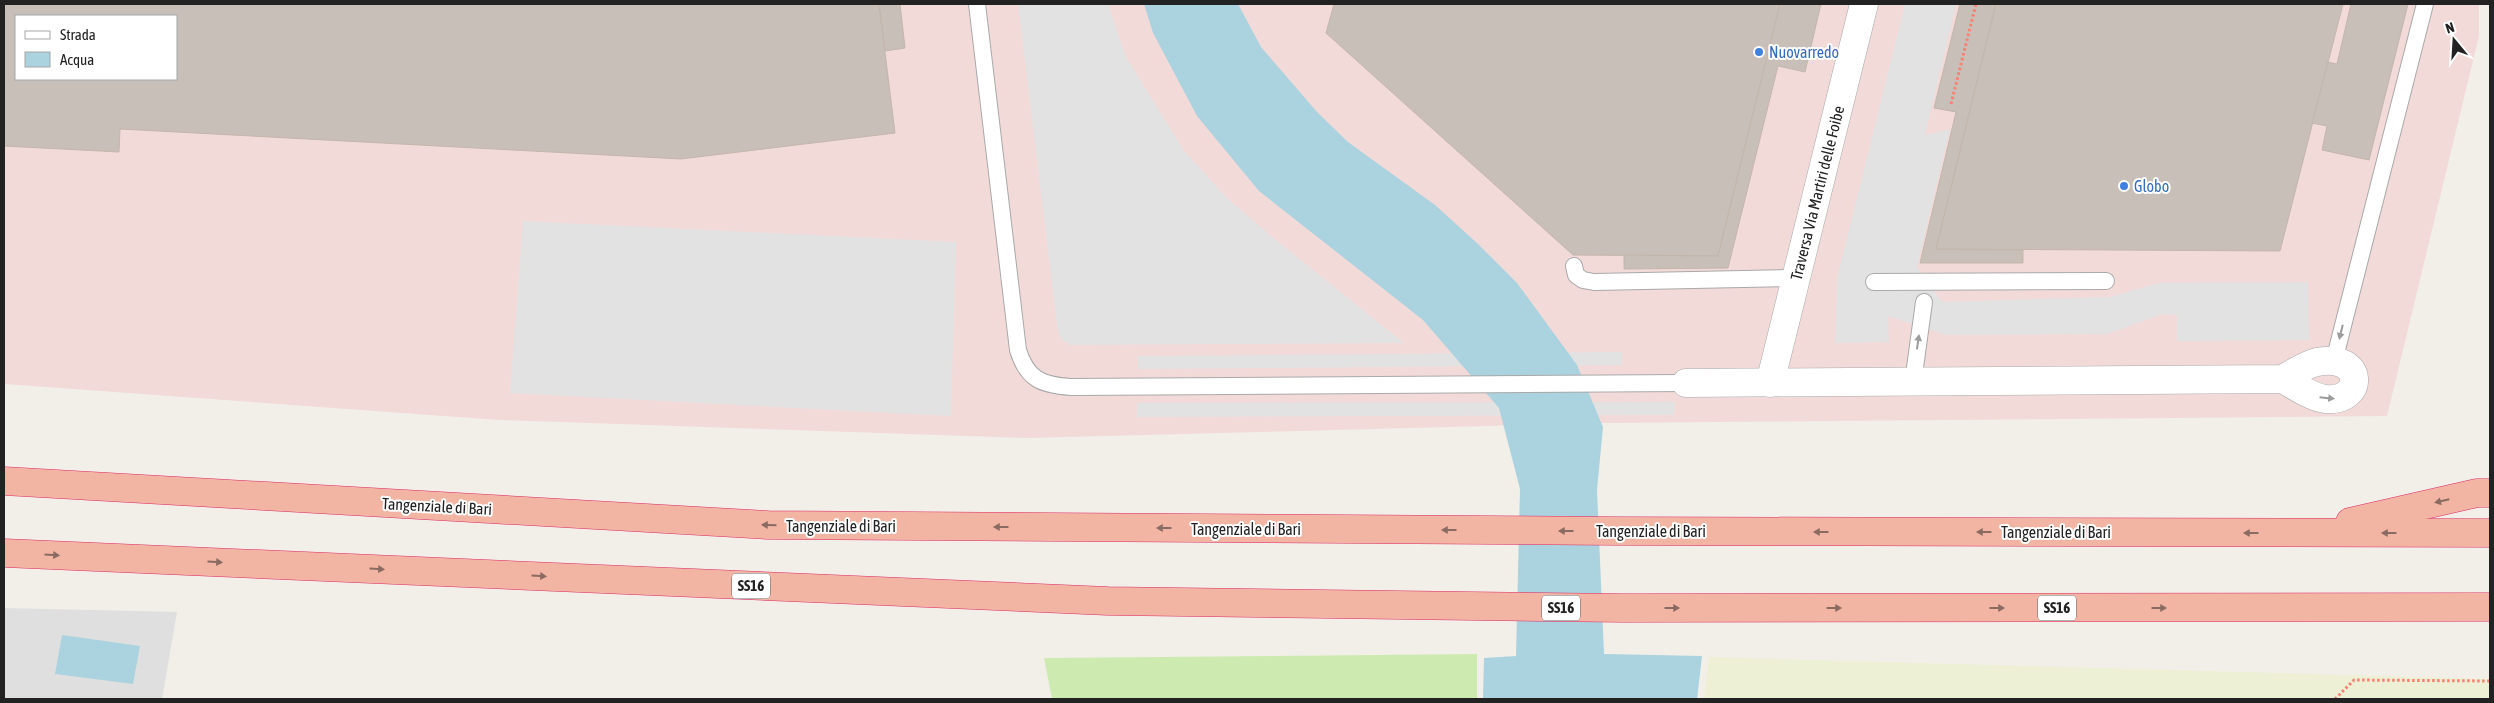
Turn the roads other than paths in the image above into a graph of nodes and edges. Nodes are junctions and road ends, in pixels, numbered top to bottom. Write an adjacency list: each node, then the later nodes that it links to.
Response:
1 (977, 4): 12 (lane)
2 (1864, 4): 5 (street, Traversa Via Martiri delle Foibe)
3 (2424, 4): 9 (lane, one-way to 9)
4 (1574, 266): 5 (lane)
5 (1796, 278): 13 (street, Traversa Via Martiri delle Foibe)
6 (2106, 281): 7 (lane)
7 (1874, 282)
8 (1924, 302): 11 (lane, one-way to 8)
9 (2334, 361): 10 (street); 10 (street, one-way to 9)
10 (2282, 379): 11 (street)
11 (1913, 382): 13 (street)
12 (1686, 383): 13 (street)
13 (1770, 383)
14 (4, 481): 16 (highway, Tangenziale di Bari, one-way to 14)
15 (2490, 493): 16 (highway, one-way to 16)
16 (2300, 533): 17 (highway, Tangenziale di Bari, one-way to 16)
17 (2490, 533)
18 (4, 552): 19 (highway, SS16, one-way to 19)
19 (2490, 607)

